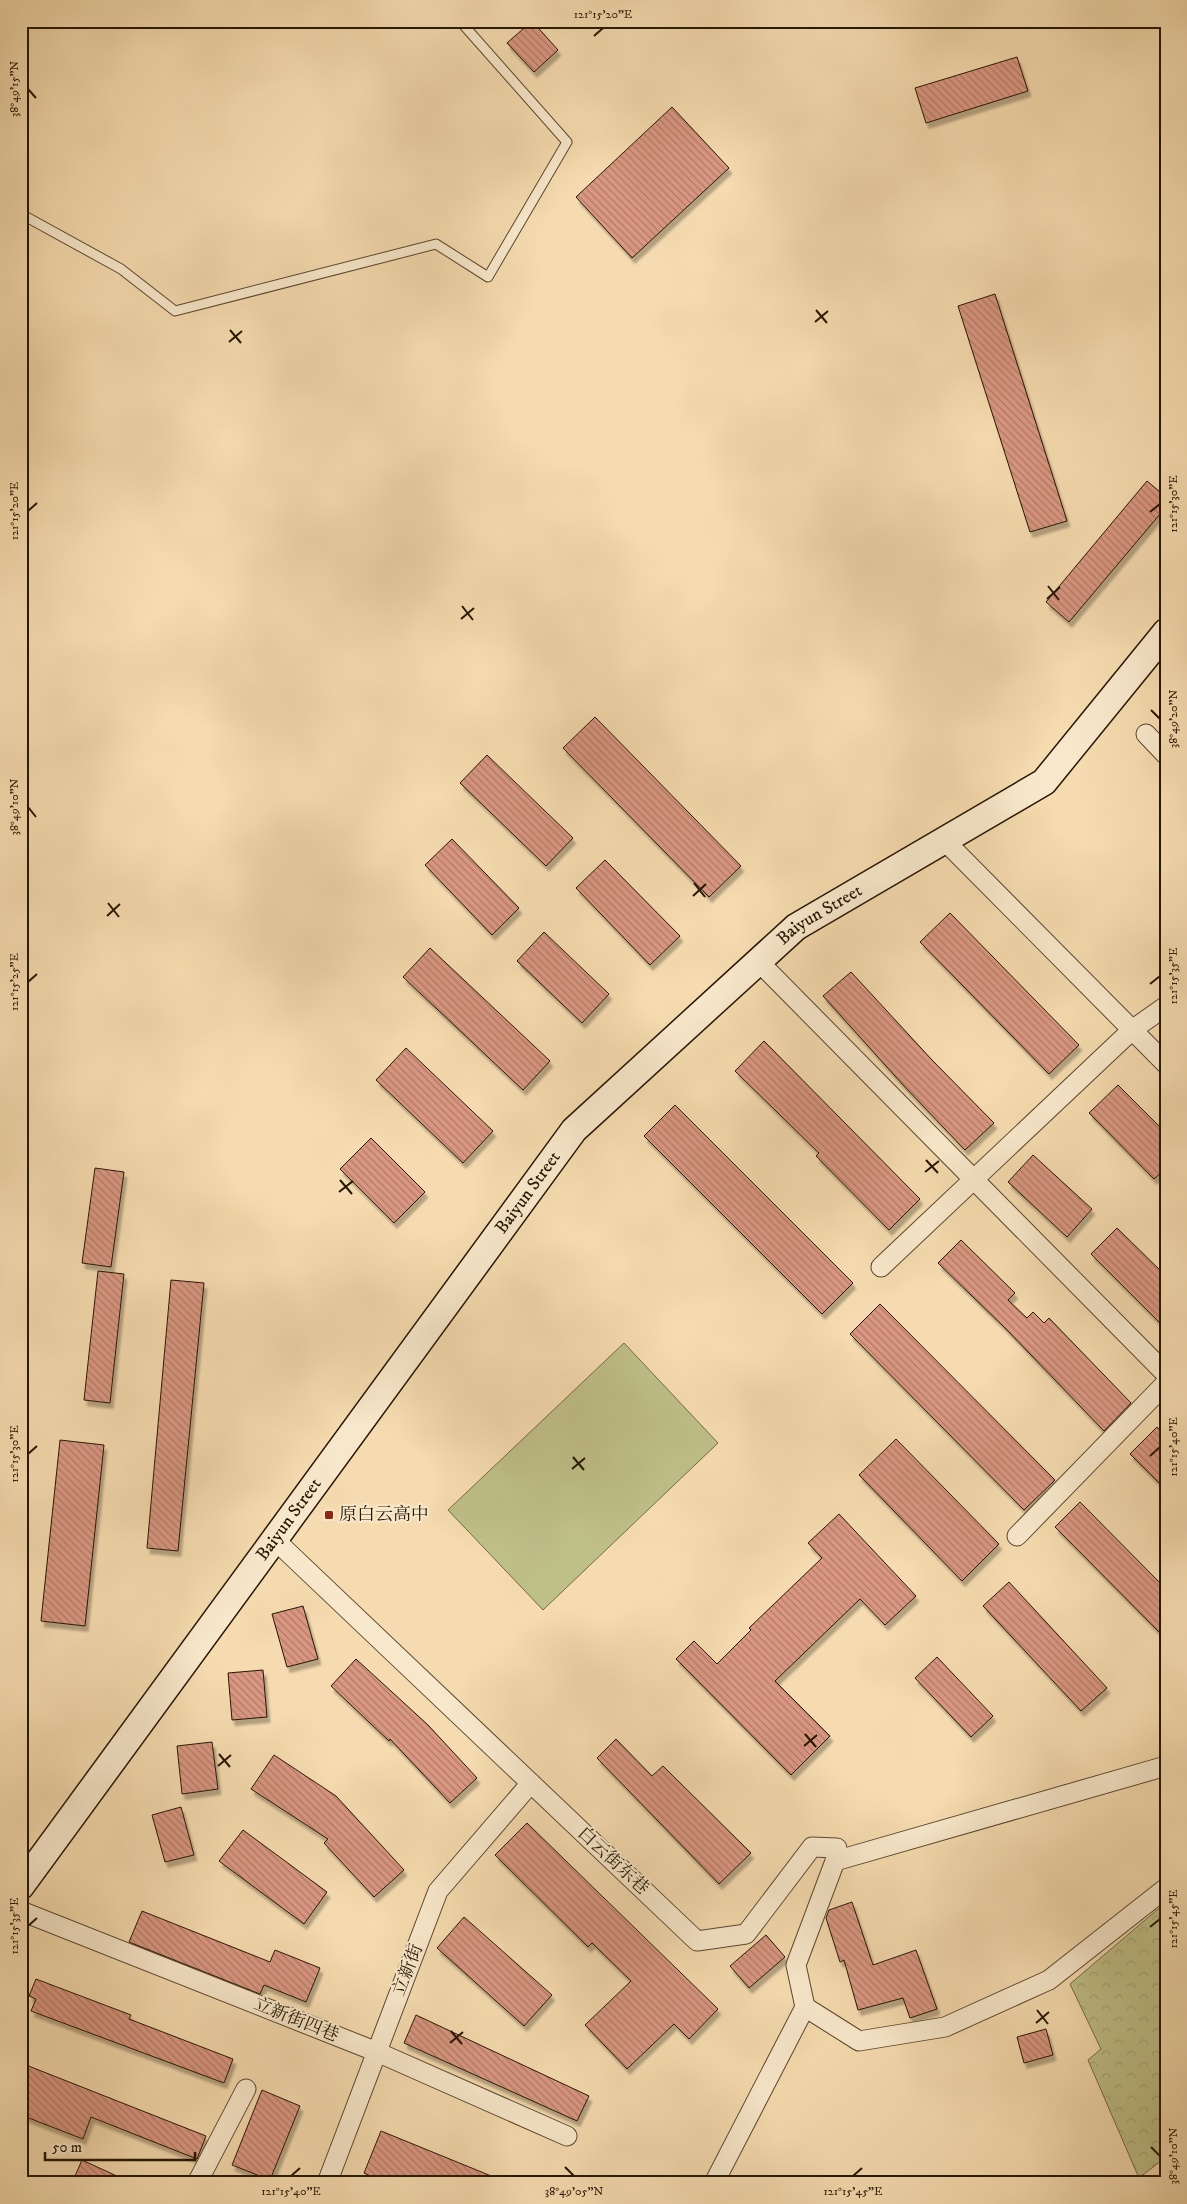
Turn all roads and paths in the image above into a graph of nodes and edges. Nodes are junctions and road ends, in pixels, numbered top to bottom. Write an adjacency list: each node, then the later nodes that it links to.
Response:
1 (460, 21): 2 (lane)
2 (21, 214)
3 (1166, 632): 6 (main road, Baiyun Street)
4 (1146, 734): 5 (street)
5 (1166, 755)
6 (944, 840): 7 (main road, Baiyun Street); 9 (street)
7 (758, 961): 11 (street); 16 (main road, Baiyun Street)
8 (1166, 1006): 9 (street)
9 (1132, 1030): 10 (street); 11 (street)
10 (1166, 1064)
11 (974, 1178): 12 (street); 13 (street)
12 (881, 1267)
13 (1166, 1374)
14 (1166, 1383): 15 (street)
15 (1017, 1536)
16 (275, 1540): 18 (street, 白云街东巷); 20 (main road, Baiyun Street)
17 (1166, 1766): 19 (street)
18 (531, 1783): 19 (street, 白云街东巷); 24 (street, 立新街)
19 (835, 1861): 23 (street)
20 (21, 1886)
21 (1166, 1888): 23 (street)
22 (21, 1911): 24 (street, 立新街四巷)
23 (806, 2007): 29 (street)
24 (377, 2052): 26 (street, 立新街四巷); 27 (street, 立新街)
25 (246, 2089): 28 (street)
26 (567, 2136)
27 (332, 2181)
28 (197, 2183)
29 (714, 2183)

